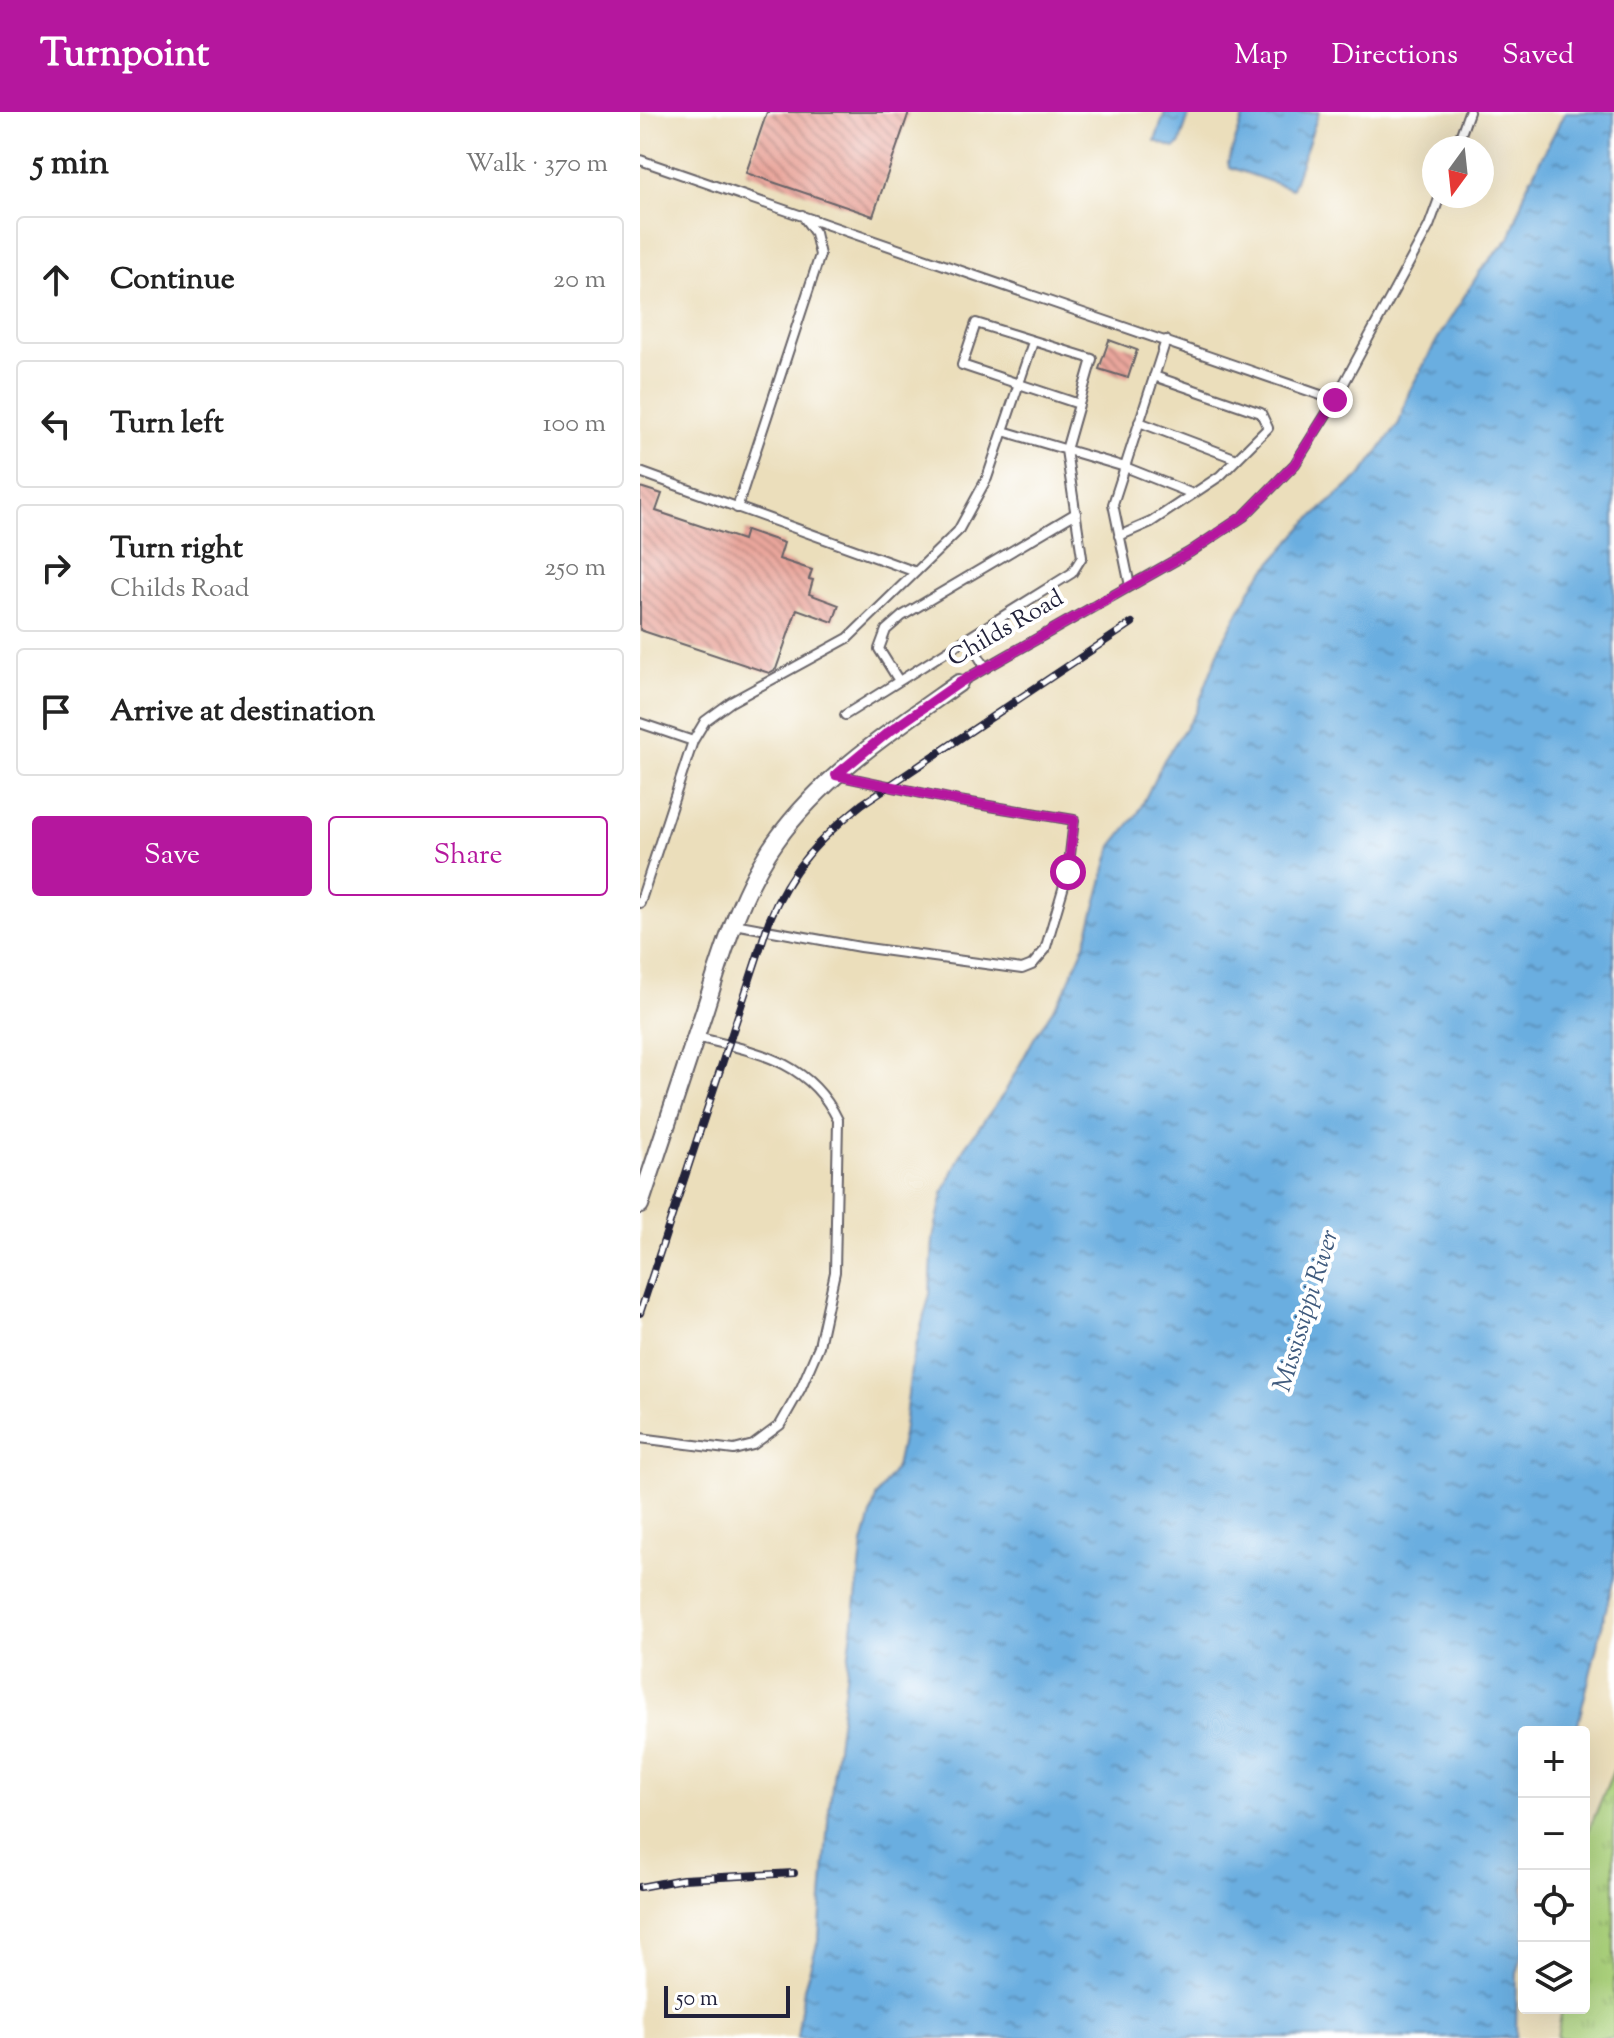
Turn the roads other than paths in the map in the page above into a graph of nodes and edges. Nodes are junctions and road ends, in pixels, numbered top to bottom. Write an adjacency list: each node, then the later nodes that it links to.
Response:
1 (1469, 112): 2 (lane)
2 (1460, 136)
3 (640, 160): 5 (lane)
4 (1436, 208): 10 (lane, Childs Road)
5 (802, 215): 6 (lane); 19 (lane)
6 (1166, 340): 8 (lane); 10 (lane)
7 (1033, 342): 9 (lane); 9 (lane); 11 (lane)
8 (1154, 376): 12 (lane); 15 (lane)
9 (1019, 383): 11 (lane); 13 (lane)
10 (1335, 400): 23 (lane, Childs Road)
11 (1079, 404): 14 (lane)
12 (1139, 422): 15 (lane); 16 (lane)
13 (1003, 431): 14 (lane); 22 (lane)
14 (1066, 450): 16 (lane); 20 (lane)
15 (1237, 459): 18 (lane)
16 (1125, 467): 18 (lane); 21 (lane)
17 (640, 472): 19 (lane)
18 (1193, 494): 21 (lane)
19 (737, 508): 22 (lane)
20 (1076, 513): 24 (lane); 26 (lane)
21 (1119, 536): 23 (lane)
22 (916, 572): 30 (lane)
23 (1130, 586): 25 (lane, Childs Road)
24 (967, 638): 25 (lane); 26 (lane)
25 (986, 668): 27 (lane, Childs Road)
26 (899, 681): 28 (lane)
27 (959, 683): 31 (street, Childs Road)
28 (845, 715)
29 (640, 723): 30 (lane)
30 (693, 741): 32 (lane)
31 (836, 775): 33 (street, Childs Road); 33 (lane)
32 (640, 903)
33 (734, 924): 34 (street, Childs Road)
34 (696, 1037): 35 (street, Childs Road); 36 (lane)
35 (640, 1205)
36 (640, 1438)

